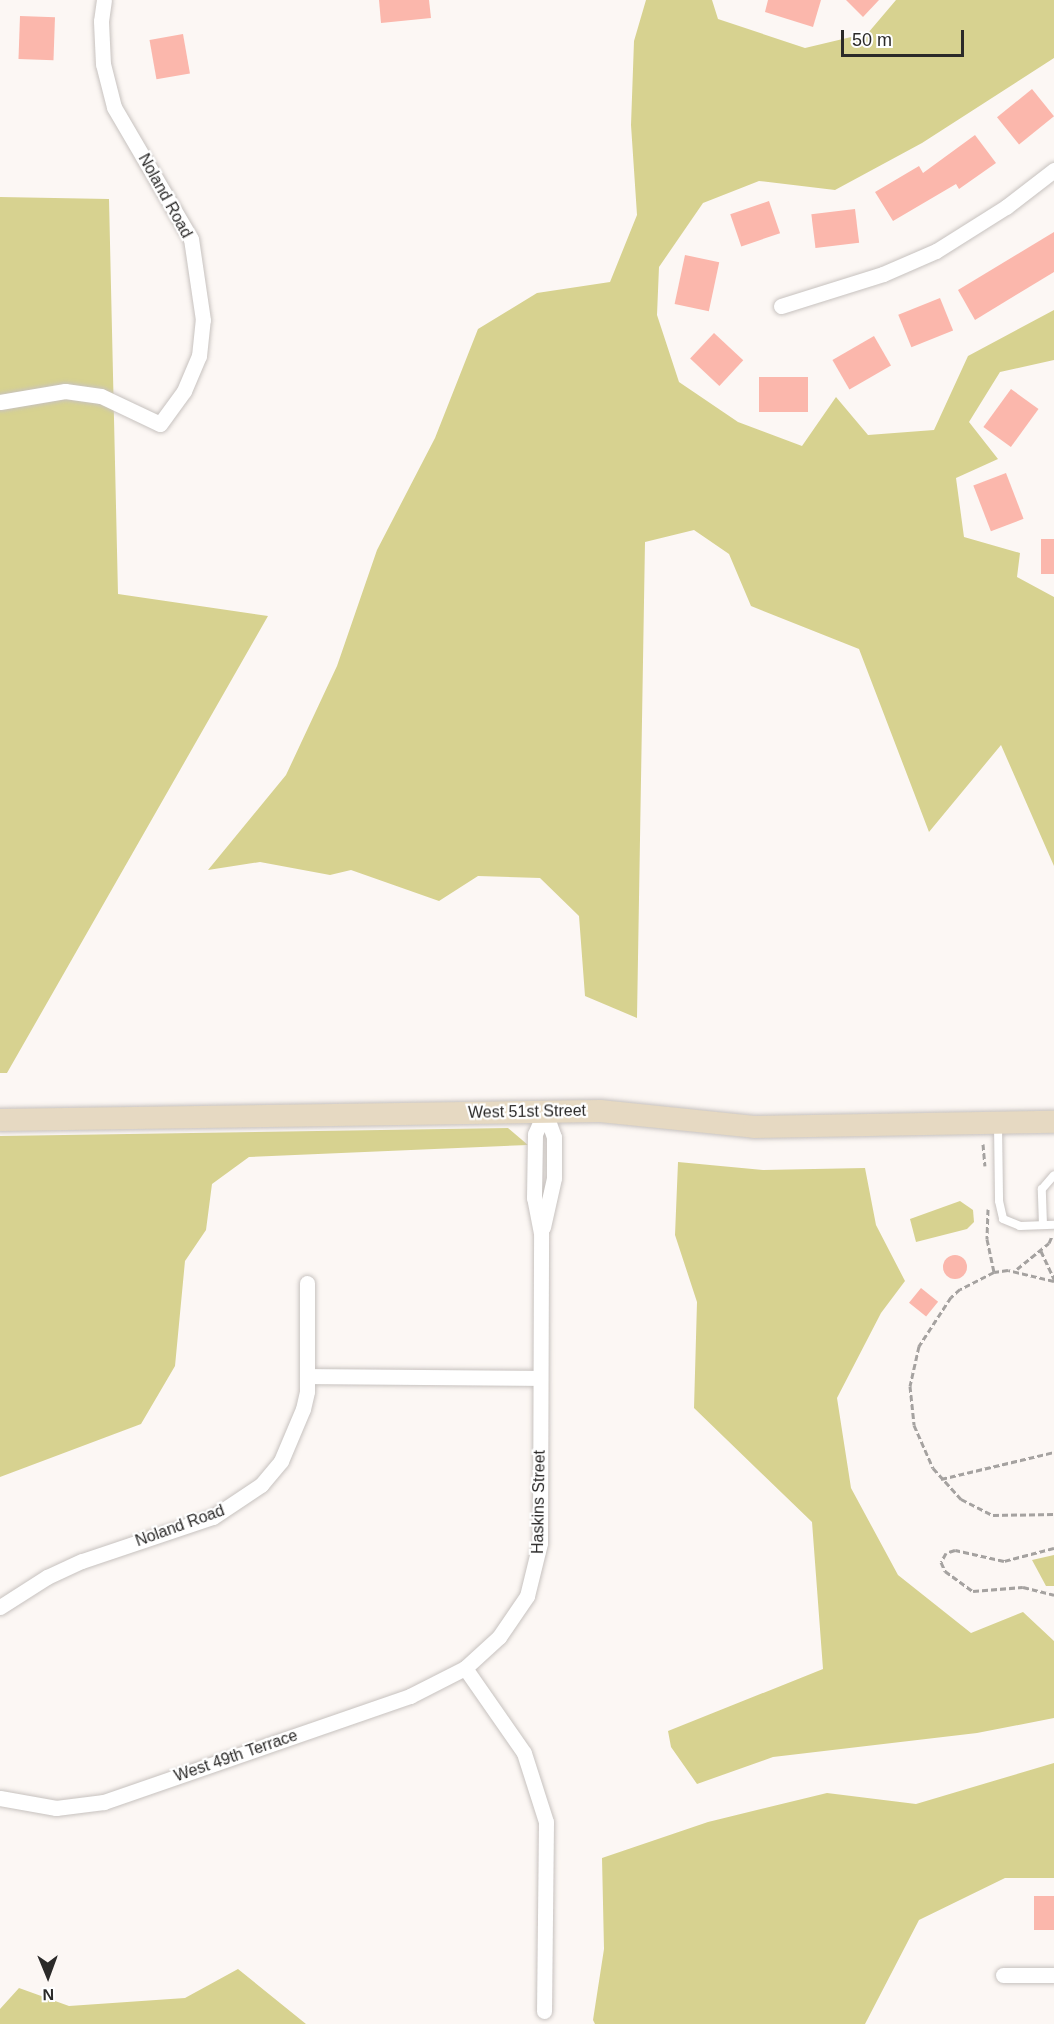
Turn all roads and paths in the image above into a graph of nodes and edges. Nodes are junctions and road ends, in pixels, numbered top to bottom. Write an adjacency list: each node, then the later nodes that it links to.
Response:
1 (105, 0): 4 (street, Noland Road)
2 (1054, 170): 3 (street)
3 (781, 306)
4 (0, 402)
5 (545, 1112): 6 (street, West 51st Street); 8 (street, West 51st Street); 16 (street, Haskins Street)
6 (0, 1120)
7 (1054, 1122): 8 (street, West 51st Street)
8 (998, 1123): 10 (lane)
9 (1054, 1175): 10 (lane)
10 (1049, 1225): 11 (path)
11 (1041, 1251): 12 (path); 13 (path)
12 (1017, 1269): 13 (path); 18 (path)
13 (1054, 1280)
14 (308, 1283): 15 (street, Noland Road)
15 (307, 1376): 16 (street); 22 (street, Noland Road)
16 (540, 1378): 23 (street, Haskins Street)
17 (1054, 1452): 18 (path)
18 (940, 1479): 19 (path)
19 (1054, 1514)
20 (1054, 1548): 21 (path)
21 (1054, 1594)
22 (0, 1607)
23 (465, 1668): 24 (street, West 49th Terrace); 27 (street)
24 (0, 1798)
25 (1003, 1975): 26 (street)
26 (1054, 1975)
27 (544, 2011)

